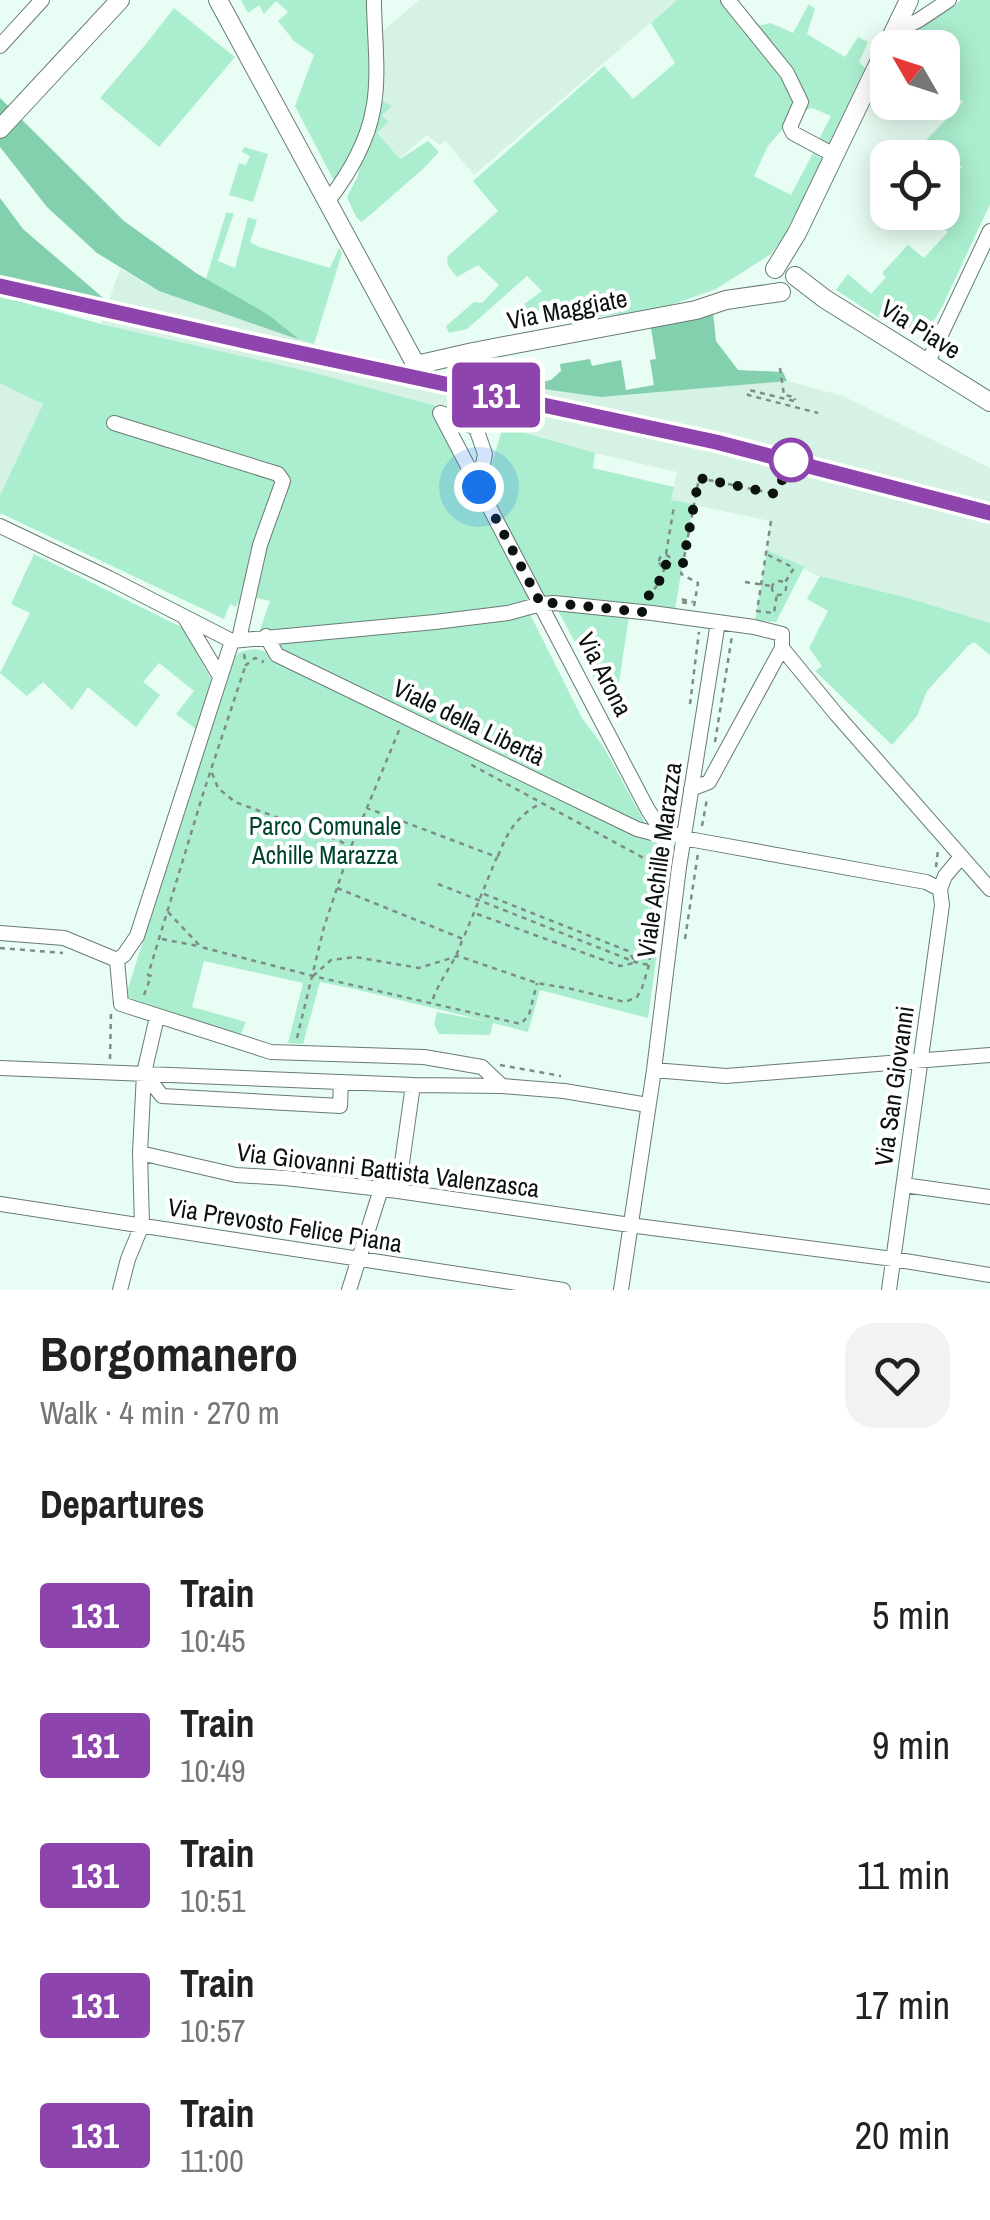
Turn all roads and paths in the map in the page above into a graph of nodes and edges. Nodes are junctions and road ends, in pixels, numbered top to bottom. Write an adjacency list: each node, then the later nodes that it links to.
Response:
1 (42, 0): 10 (street)
2 (120, 0): 12 (main road)
3 (218, 0): 14 (main road)
4 (374, 0): 14 (street)
5 (728, 0): 13 (street)
6 (908, 0): 8 (main road)
7 (950, 0): 9 (street)
8 (894, 30)
9 (900, 30)
10 (0, 46)
11 (870, 80): 13 (main road)
12 (0, 130)
13 (834, 155): 16 (main road)
14 (328, 202): 16 (main road, Via Maggiate)
15 (990, 231): 17 (street)
16 (784, 279): 17 (main road, Via Piave)
17 (928, 362): 19 (main road, Via Piave)
18 (780, 368): 20 (path)
19 (990, 402)
20 (818, 413)
21 (114, 423): 43 (street)
22 (479, 487): 22 (street, Via Arona); 39 (street, Via Arona)
23 (776, 494): 30 (path)
24 (674, 506): 27 (path)
25 (770, 521): 28 (path)
26 (0, 526): 41 (street, Viale della Libertà)
27 (666, 554): 29 (path); 32 (path)
28 (767, 555): 31 (path); 34 (path); 35 (path)
29 (670, 562): 30 (path); 32 (path)
30 (683, 563): 38 (path)
31 (768, 563)
32 (664, 566): 40 (path)
33 (745, 582): 34 (path)
34 (761, 584): 36 (path); 37 (path)
35 (784, 584): 36 (path); 37 (path)
36 (773, 586): 37 (path)
37 (777, 594)
38 (687, 603)
39 (541, 604): 40 (street); 43 (street); 54 (street, Via Arona)
40 (642, 612): 42 (street)
41 (185, 617): 43 (street, Viale della Libertà); 47 (street)
42 (718, 622): 44 (street); 51 (street, Viale Achille Marazza)
43 (247, 639): 46 (path); 47 (street); 54 (street, Viale della Libertà)
44 (782, 641): 51 (street); 57 (street)
45 (266, 663): 46 (path)
46 (246, 665): 50 (path)
47 (219, 675): 74 (street)
48 (401, 727): 53 (path)
49 (471, 765): 52 (path)
50 (212, 771): 56 (path); 65 (path)
51 (691, 789): 55 (street, Viale Achille Marazza)
52 (541, 803): 58 (path); 77 (path)
53 (367, 808): 56 (path); 58 (path)
54 (660, 828): 55 (street)
55 (683, 838): 61 (street); 88 (street, Viale Achille Marazza)
56 (352, 850): 60 (path)
57 (961, 856): 61 (street); 62 (street)
58 (497, 857): 63 (path)
59 (438, 884): 64 (path)
60 (337, 888): 68 (path); 76 (path)
61 (940, 889): 85 (street, Via San Giovanni)
62 (990, 889)
63 (482, 892): 64 (path); 75 (path)
64 (479, 901): 66 (path); 75 (path)
65 (168, 912): 69 (path); 70 (path)
66 (474, 913): 68 (path); 75 (path)
67 (0, 933): 74 (street)
68 (462, 938): 73 (path)
69 (160, 939): 70 (path); 80 (path)
70 (201, 947): 76 (path)
71 (0, 948): 72 (path)
72 (73, 954)
73 (458, 956): 76 (path); 77 (path); 79 (path)
74 (116, 960): 81 (street)
75 (635, 962)
76 (314, 976): 79 (path); 82 (path)
77 (537, 983): 79 (path)
78 (110, 1002): 90 (path)
79 (432, 1002)
80 (141, 1004)
81 (158, 1016): 84 (street); 89 (street)
82 (296, 1044)
83 (990, 1055): 85 (street)
84 (389, 1056): 92 (street); 95 (street)
85 (919, 1061): 88 (street); 98 (street, Via San Giovanni)
86 (491, 1063): 93 (path)
87 (0, 1068): 90 (street)
88 (654, 1070): 96 (street, Viale Achille Marazza)
89 (144, 1073): 90 (street); 91 (street); 91 (street); 97 (street)
90 (109, 1074)
91 (341, 1082): 92 (street)
92 (392, 1084): 94 (street)
93 (564, 1084): 95 (street); 96 (street)
94 (414, 1085): 95 (street); 100 (street)
95 (502, 1086)
96 (648, 1105): 104 (street, Viale Achille Marazza)
97 (140, 1154): 99 (street, Via Giovanni Battista Valenzasca); 103 (street)
98 (904, 1184): 101 (street); 105 (street, Via San Giovanni)
99 (381, 1189): 100 (street, Via Giovanni Battista Valenzasca); 106 (street)
100 (398, 1191): 104 (street, Via Giovanni Battista Valenzasca)
101 (990, 1197)
102 (0, 1204): 103 (street, Via Prevosto Felice Piana)
103 (142, 1225): 106 (street, Via Prevosto Felice Piana); 108 (street)
104 (630, 1225): 105 (street, Via Giovanni Battista Valenzasca); 111 (street, Viale Achille Marazza)
105 (894, 1259): 107 (street, Via Giovanni Battista Valenzasca); 112 (street, Via San Giovanni)
106 (358, 1260): 109 (street); 110 (street, Via Prevosto Felice Piana)
107 (990, 1274)
108 (120, 1290)
109 (349, 1290)
110 (563, 1290)
111 (621, 1290)
112 (889, 1290)

